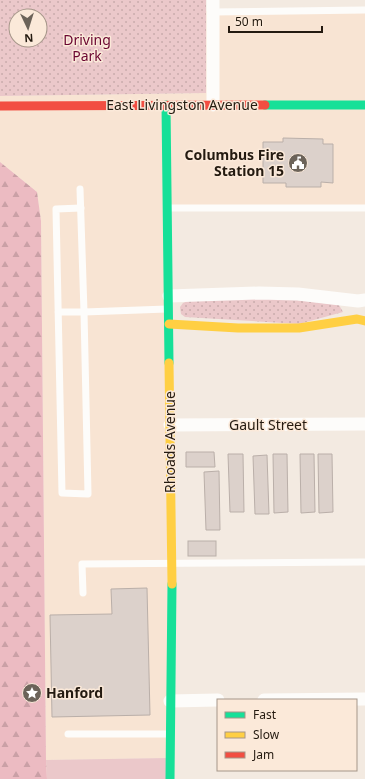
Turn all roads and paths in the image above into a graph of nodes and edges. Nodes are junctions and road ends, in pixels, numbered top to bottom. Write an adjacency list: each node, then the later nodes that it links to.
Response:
1 (213, 6): 2 (lane); 4 (street)
2 (365, 10)
3 (166, 105): 4 (street, East Livingston Avenue); 6 (street, East Livingston Avenue); 9 (street, Rhoads Avenue)
4 (213, 105): 5 (street, East Livingston Avenue)
5 (365, 105)
6 (0, 106)
7 (80, 189): 8 (lane)
8 (80, 208): 13 (lane); 14 (lane)
9 (168, 208): 10 (lane); 11 (street, Rhoads Avenue)
10 (365, 208)
11 (169, 303): 12 (street); 14 (lane); 15 (street, Rhoads Avenue)
12 (360, 310): 15 (street)
13 (58, 312): 14 (lane); 14 (lane)
14 (84, 312)
15 (169, 324): 16 (street, Rhoads Avenue)
16 (170, 424): 17 (street, Gault Street); 19 (street, Rhoads Avenue)
17 (365, 424)
18 (365, 562): 19 (lane)
19 (171, 563): 20 (lane); 22 (street, Rhoads Avenue)
20 (83, 593)
21 (217, 700): 22 (street)
22 (170, 701): 24 (street, Rhoads Avenue)
23 (68, 734): 24 (lane)
24 (170, 734): 25 (street, Rhoads Avenue)
25 (170, 779)

